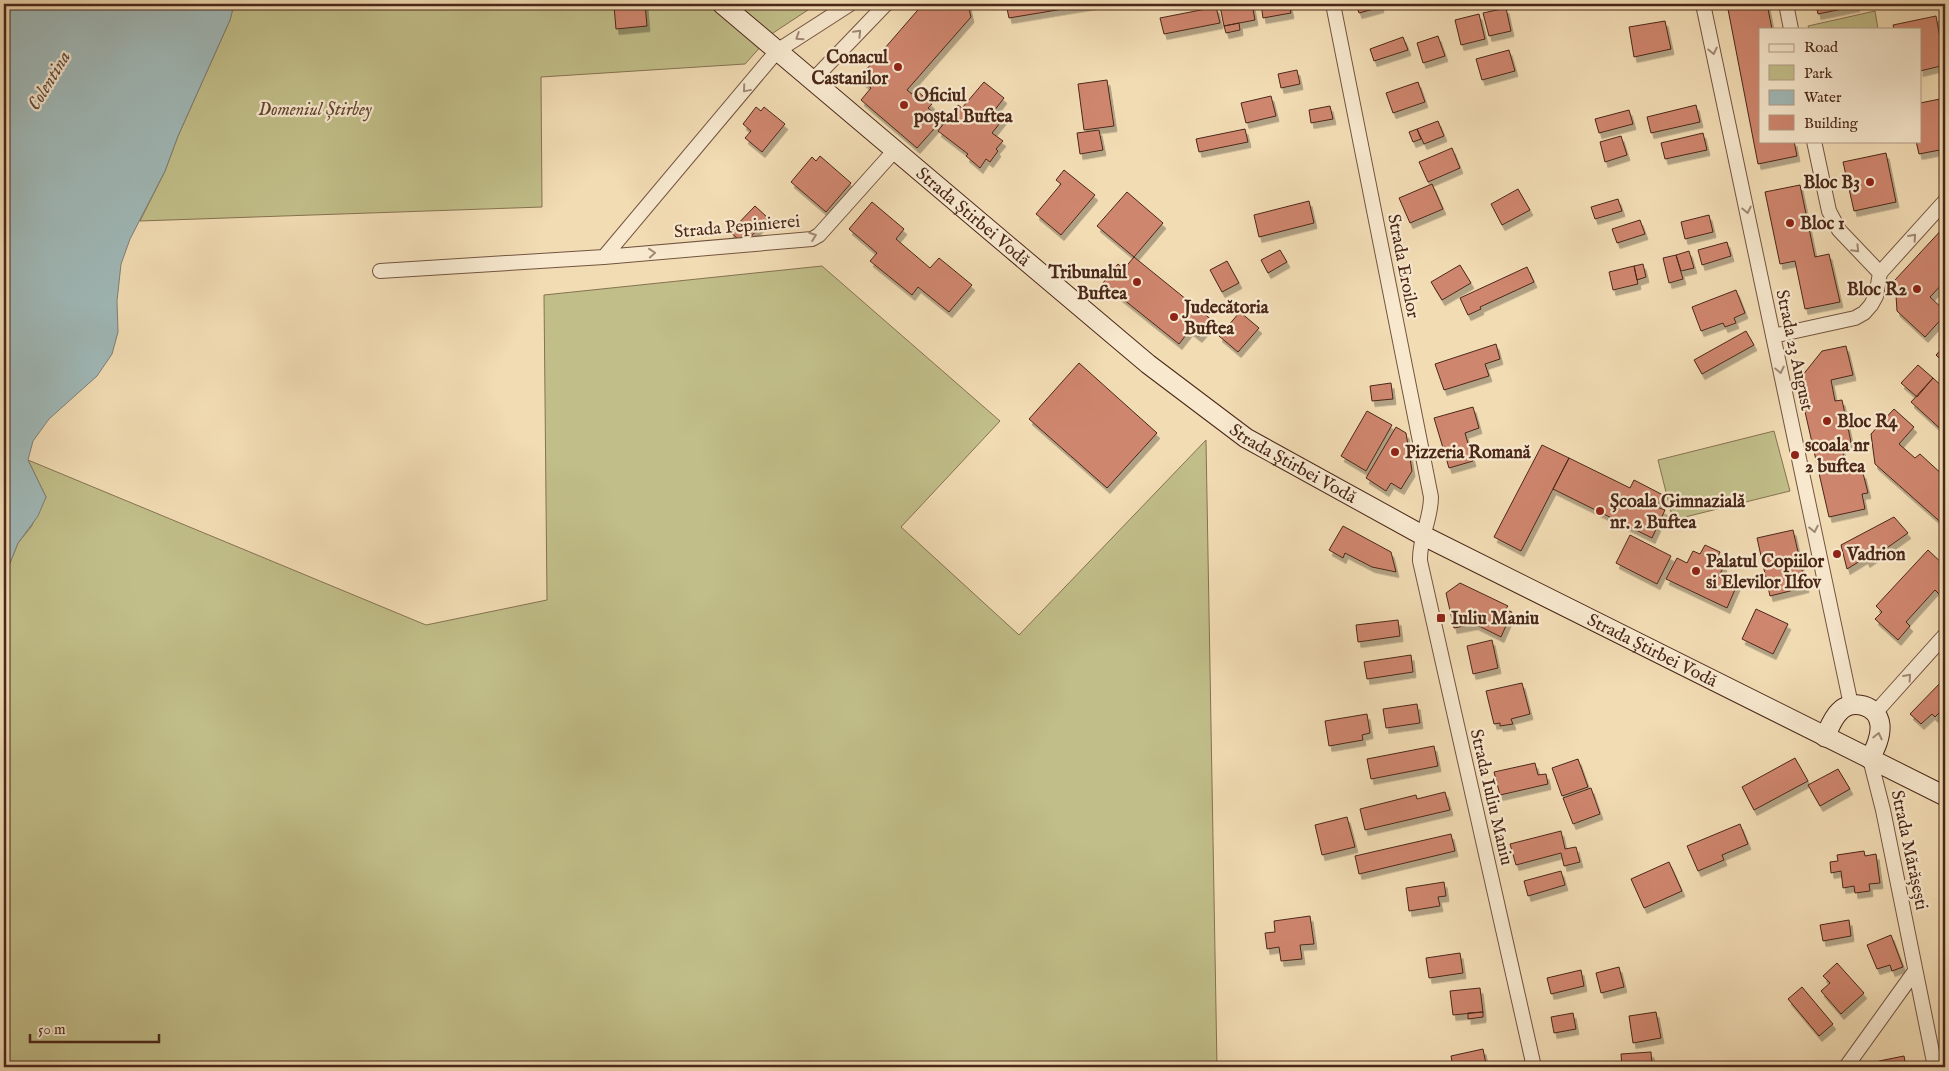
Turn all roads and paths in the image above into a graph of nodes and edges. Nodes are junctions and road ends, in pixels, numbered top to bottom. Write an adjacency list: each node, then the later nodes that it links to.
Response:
1 (722, 4): 8 (street, Strada Știrbei Vodă)
2 (850, 4): 8 (street, one-way to 8)
3 (886, 4): 9 (street, one-way to 3)
4 (1333, 4): 17 (street, Strada Eroilor)
5 (1703, 4): 16 (street, Strada 23 August, one-way to 16)
6 (1786, 4): 7 (street)
7 (1791, 28)
8 (777, 51): 9 (street, Strada Știrbei Vodă); 13 (street, one-way to 13)
9 (812, 81): 11 (street, Strada Știrbei Vodă)
10 (1814, 142): 15 (street, one-way to 15)
11 (895, 150): 13 (street, Strada Pepinierei, one-way to 11); 17 (street, Strada Știrbei Vodă)
12 (1945, 201): 15 (street, one-way to 12)
13 (604, 257): 14 (street, Strada Pepinierei)
14 (380, 271)
15 (1880, 273): 16 (street)
16 (1773, 336): 19 (street, Strada 23 August, one-way to 19)
17 (1422, 535): 21 (street, Strada Știrbei Vodă); 25 (street, Strada Iuliu Maniu)
18 (1945, 635): 20 (street, one-way to 18)
19 (1851, 705): 20 (street); 21 (street)
20 (1875, 713): 22 (street, one-way to 20)
21 (1825, 737): 22 (street, Strada Știrbei Vodă)
22 (1870, 759): 23 (street, Strada Știrbei Vodă); 24 (street, Strada Mărășești)
23 (1945, 796)
24 (1915, 970): 26 (street); 27 (street, Strada Mărășești)
25 (1534, 1067)
26 (1846, 1067)
27 (1935, 1067)

